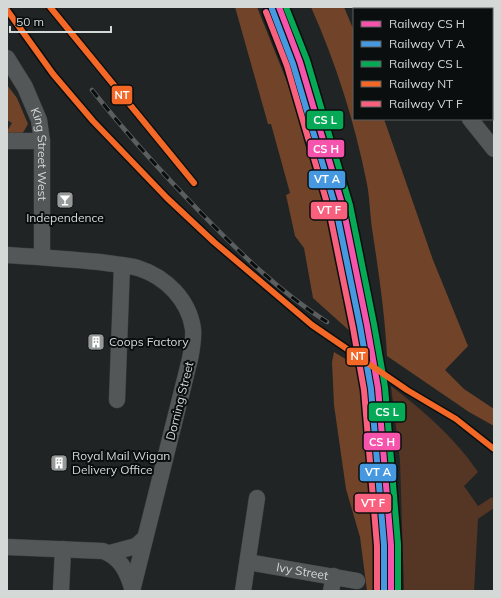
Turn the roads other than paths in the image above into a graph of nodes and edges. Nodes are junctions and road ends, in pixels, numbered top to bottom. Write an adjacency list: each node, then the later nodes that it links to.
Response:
1 (7, 58): 4 (street, King Street West)
2 (471, 120): 5 (street)
3 (7, 141): 4 (street)
4 (42, 141): 7 (street, King Street West)
5 (494, 149)
6 (7, 255): 7 (street, Dorning Street)
7 (42, 257): 8 (street, Dorning Street)
8 (122, 265): 9 (street); 11 (street, Dorning Street)
9 (117, 400)
10 (257, 498): 15 (street)
11 (145, 538): 14 (street); 18 (street, Dorning Street)
12 (7, 548): 13 (street)
13 (63, 549): 14 (street); 19 (street)
14 (110, 553): 18 (street)
15 (248, 562): 17 (street, Ivy Street); 20 (street)
16 (357, 581): 17 (street, Ivy Street)
17 (332, 583)
18 (132, 589)
19 (61, 591)
20 (243, 591)

